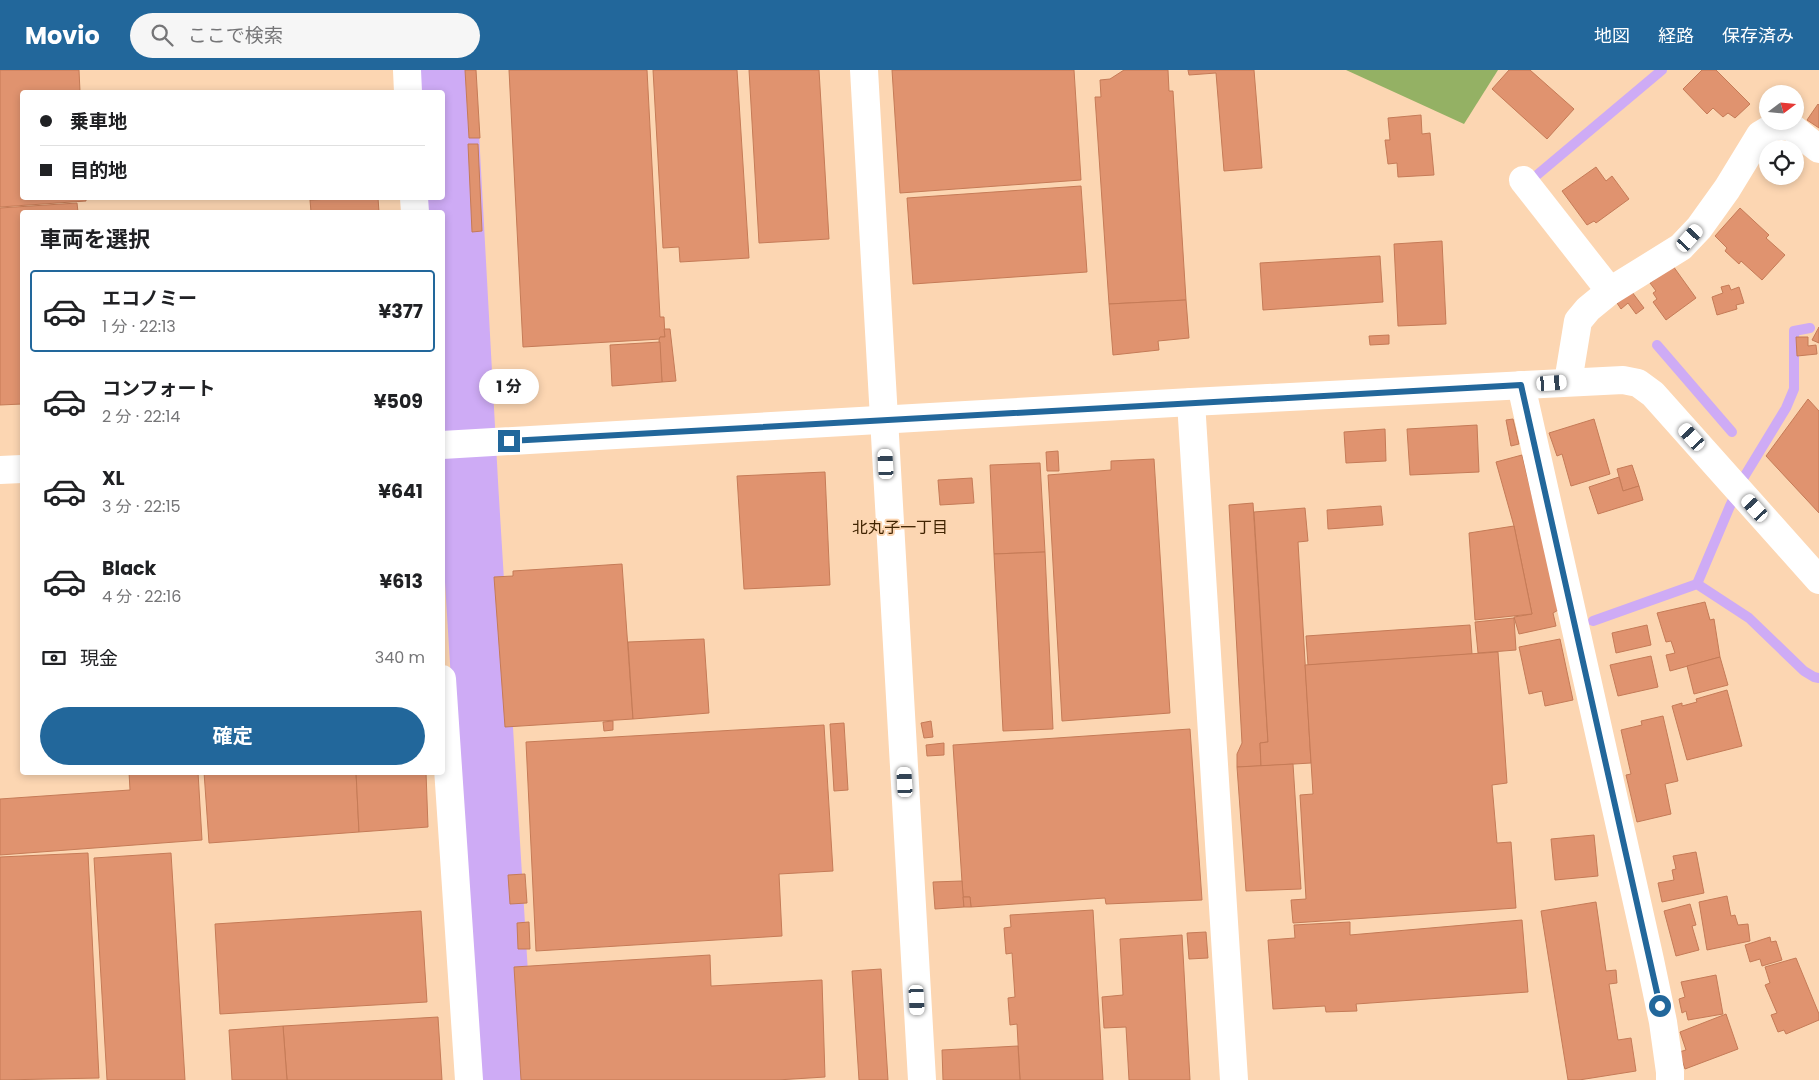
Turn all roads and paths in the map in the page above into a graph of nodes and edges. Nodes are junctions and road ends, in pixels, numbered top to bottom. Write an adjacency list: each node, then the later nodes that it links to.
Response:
1 (407, 70): 3 (street)
2 (864, 70): 10 (street)
3 (408, 90)
4 (1819, 149): 6 (street)
5 (1522, 180): 6 (street)
6 (1610, 291): 7 (street)
7 (1568, 382): 8 (street); 14 (street)
8 (1521, 385): 9 (street); 19 (street)
9 (1191, 402): 10 (street); 18 (street)
10 (884, 420): 11 (street); 17 (street)
11 (445, 445)
12 (20, 469): 13 (street)
13 (0, 470)
14 (1819, 580)
15 (445, 724): 16 (street)
16 (469, 1080)
17 (922, 1080)
18 (1234, 1080)
19 (1670, 1080)

